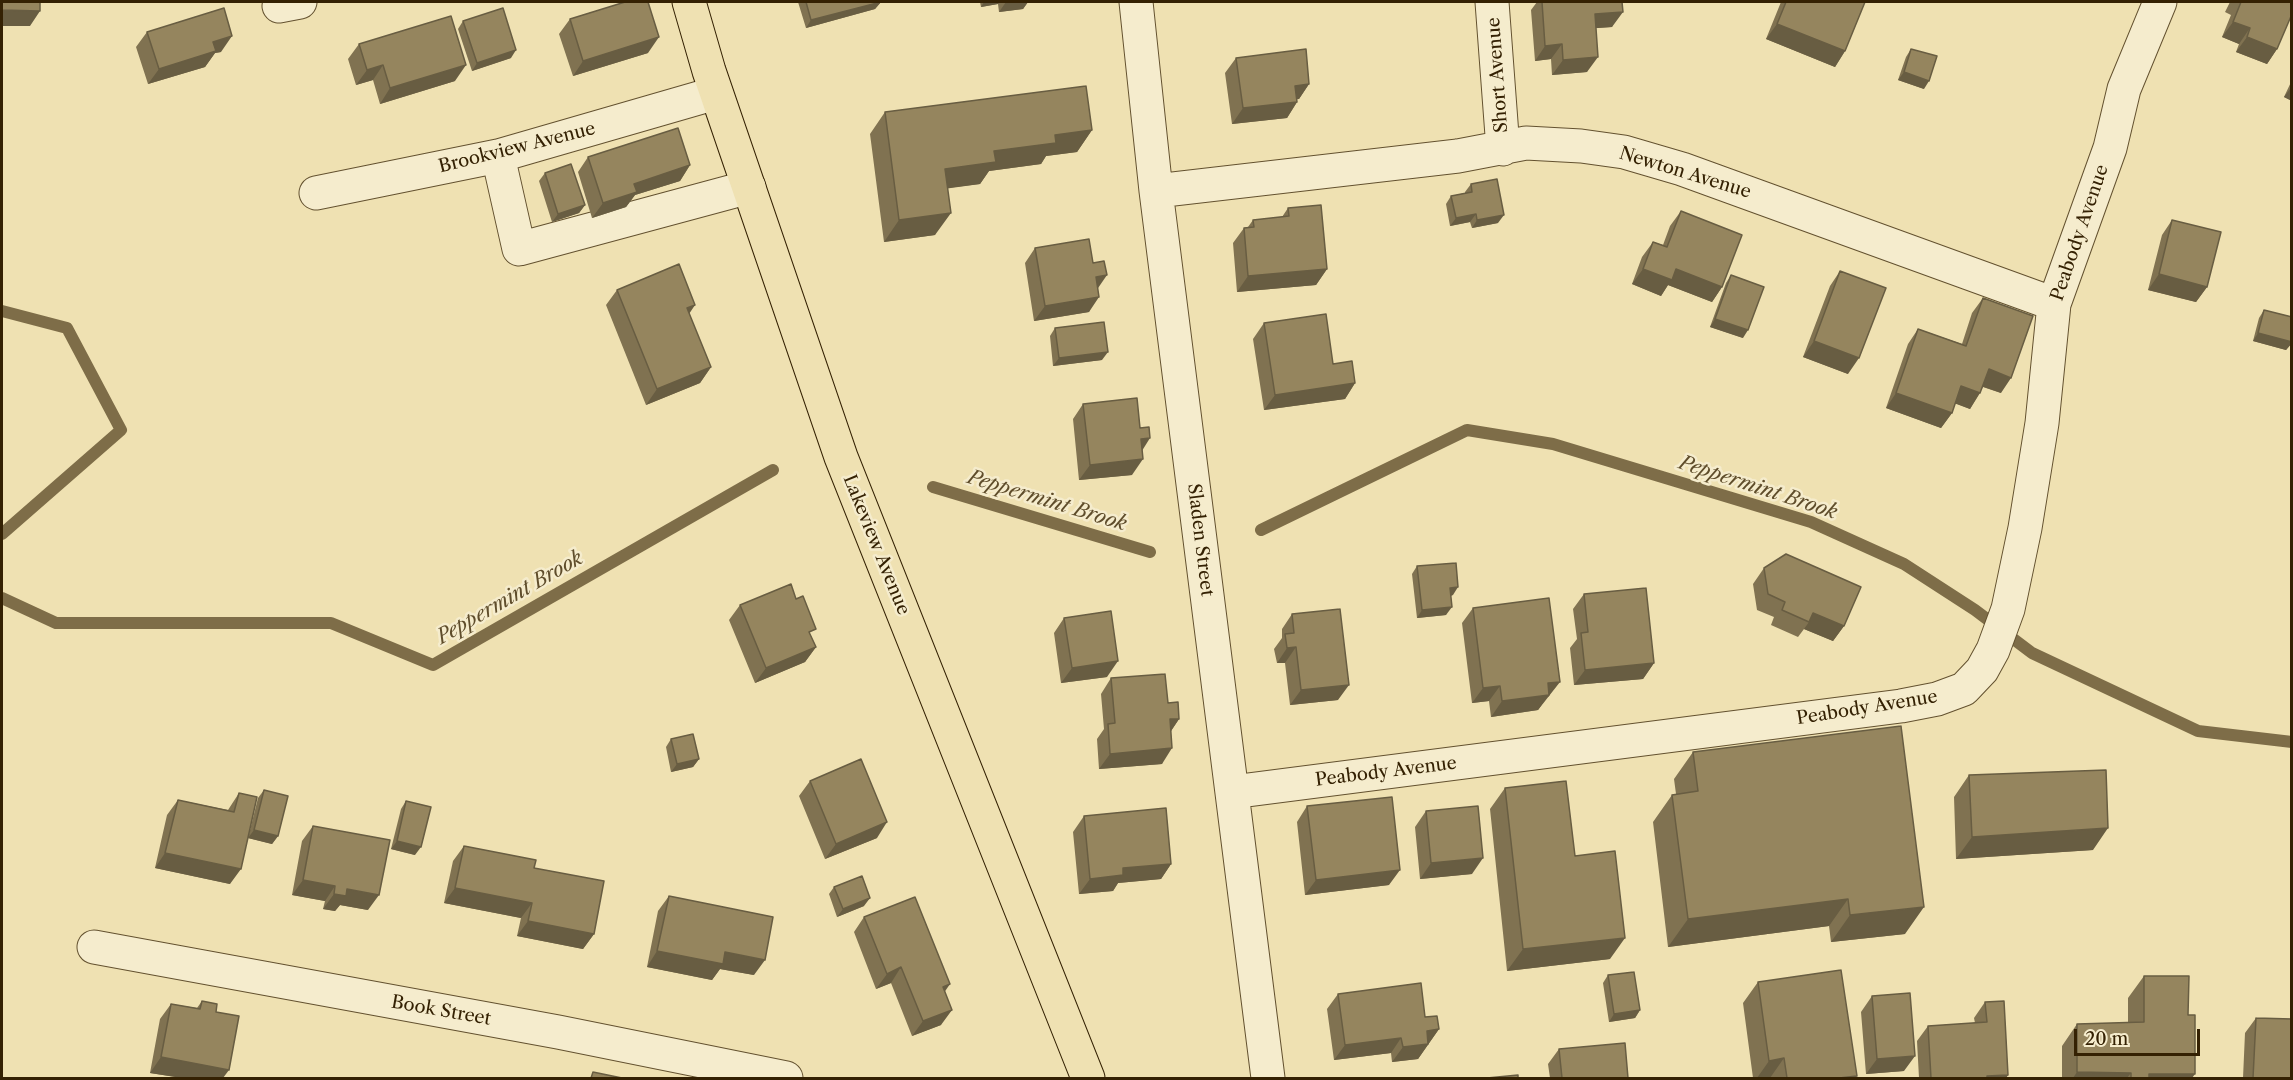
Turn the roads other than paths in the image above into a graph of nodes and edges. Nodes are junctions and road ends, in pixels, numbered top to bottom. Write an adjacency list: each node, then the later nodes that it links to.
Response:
1 (689, 2): 5 (main road, Lakeview Avenue)
2 (1136, 2): 9 (street, Sladen Street)
3 (1492, 2): 6 (street, Short Avenue)
4 (2160, 2): 11 (street, Peabody Avenue)
5 (716, 93): 7 (street, Brookview Avenue); 8 (main road, Lakeview Avenue)
6 (1503, 149): 9 (street, Newton Avenue); 11 (street, Newton Avenue)
7 (498, 156): 8 (street); 10 (street, Brookview Avenue)
8 (750, 187): 15 (main road, Lakeview Avenue)
9 (1156, 190): 12 (street, Sladen Street)
10 (316, 193)
11 (2054, 304): 12 (street, Peabody Avenue)
12 (1232, 792): 16 (street, Sladen Street)
13 (94, 947): 14 (street, Book Street)
14 (786, 1078)
15 (1088, 1078)
16 (1268, 1078)

